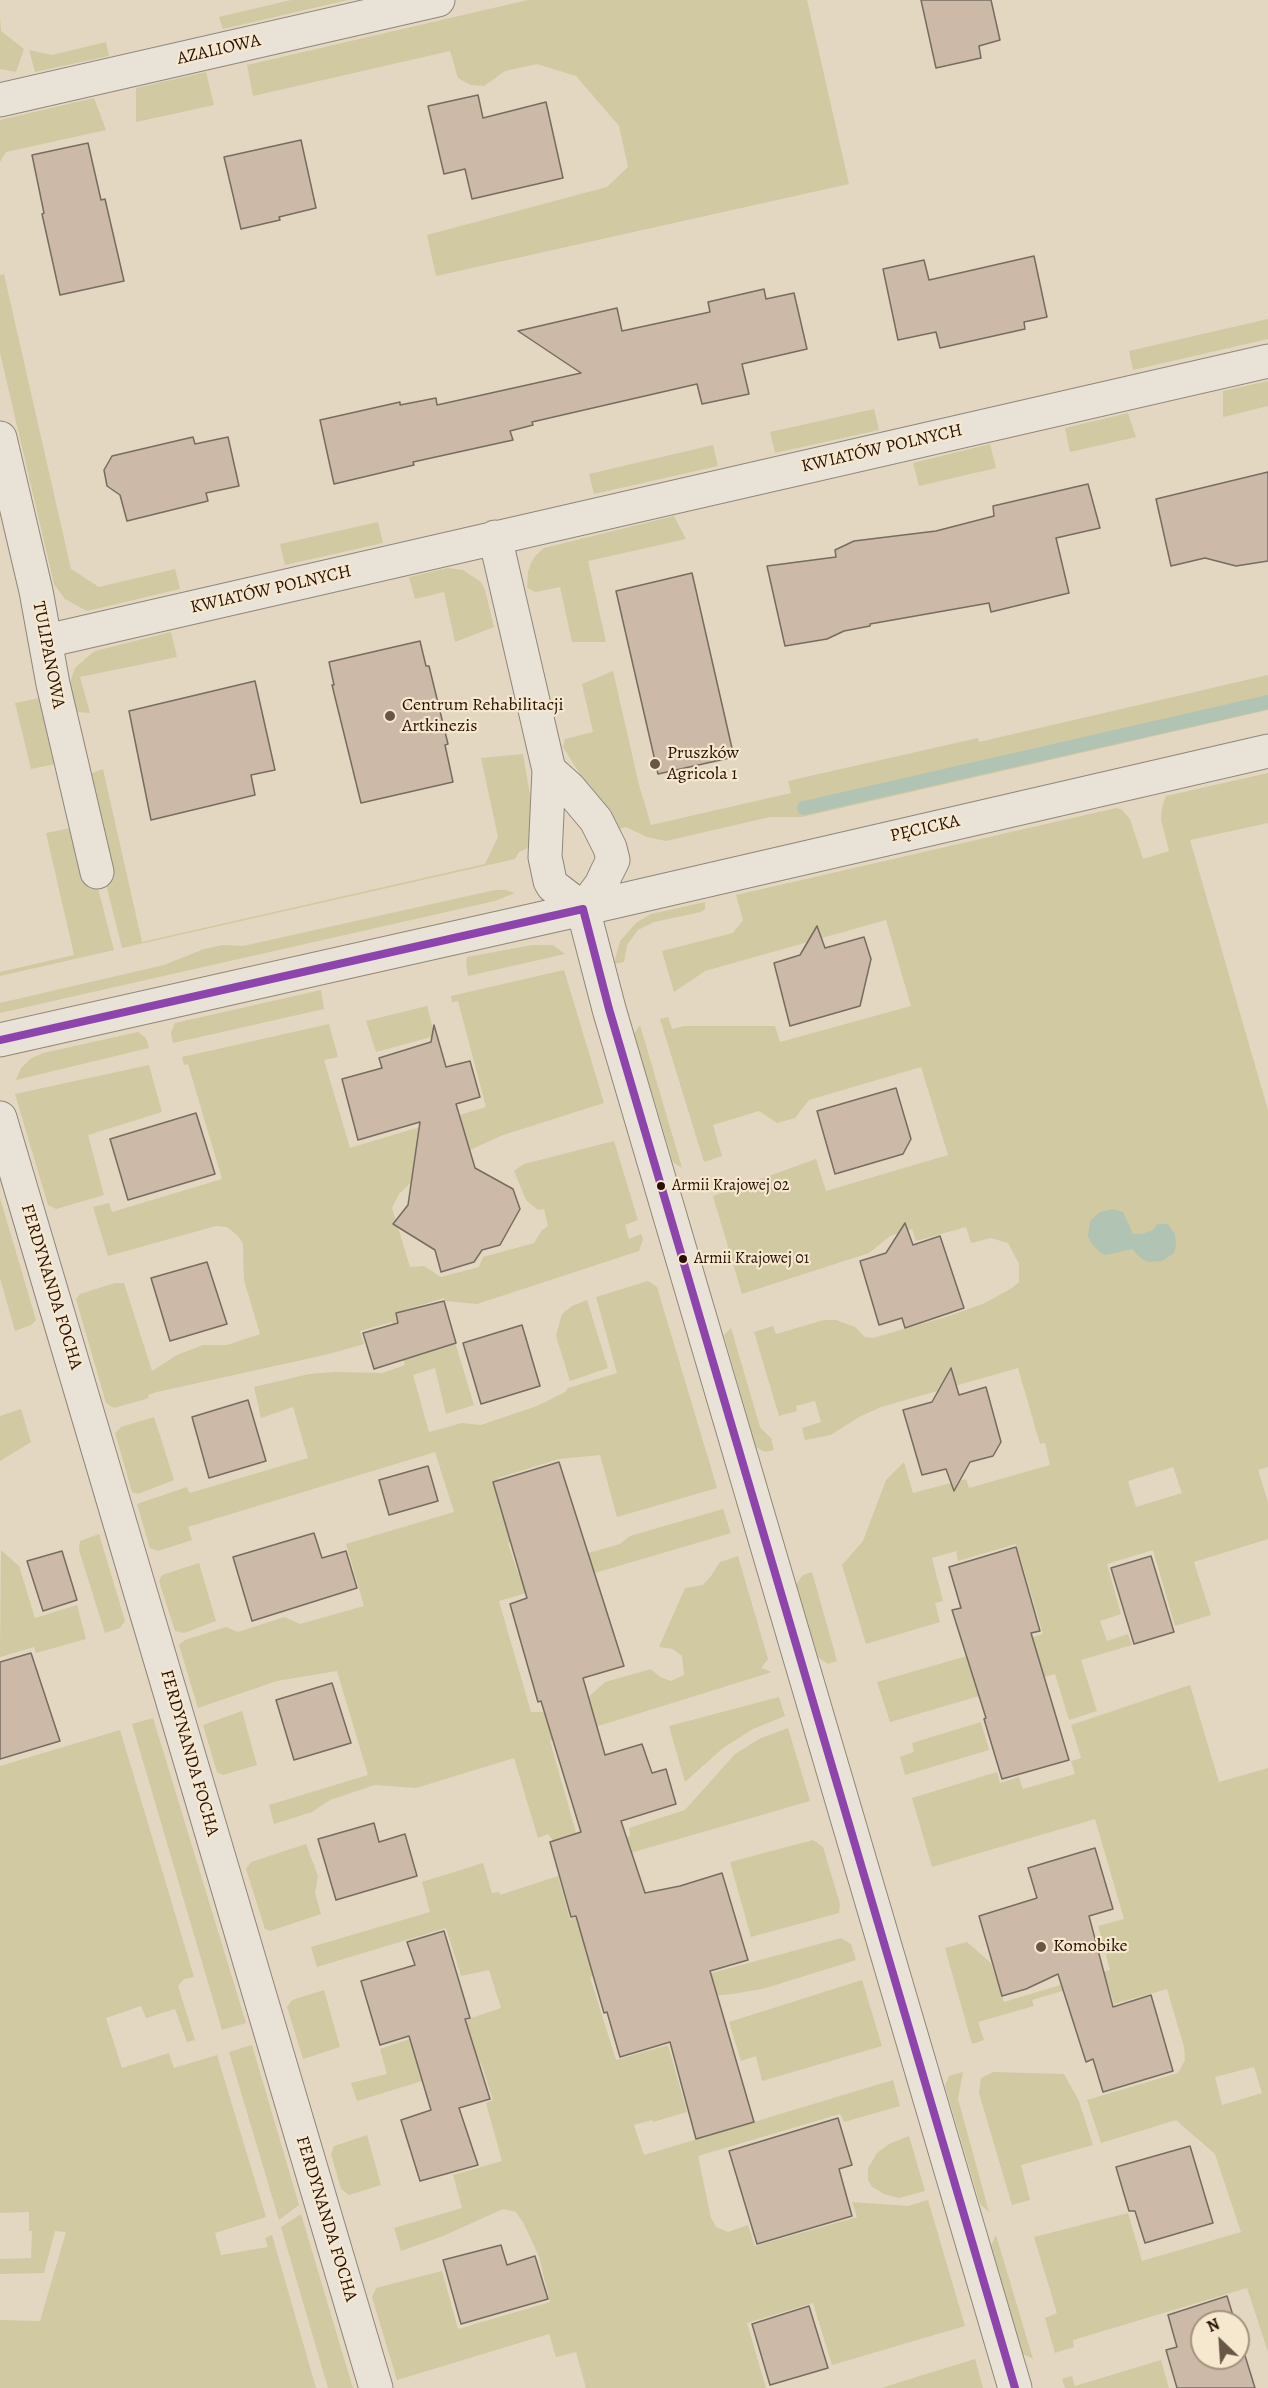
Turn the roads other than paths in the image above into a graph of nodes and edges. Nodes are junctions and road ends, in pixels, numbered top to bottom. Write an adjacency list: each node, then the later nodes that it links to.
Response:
1 (438, 0): 2 (street, AZALIOWA)
2 (0, 99)
3 (1268, 361): 5 (street, KWIATÓW POLNYCH)
4 (0, 438): 6 (street, TULIPANOWA)
5 (495, 537): 6 (street, KWIATÓW POLNYCH); 8 (street)
6 (46, 641): 9 (street, TULIPANOWA)
7 (1268, 751): 10 (street, PĘCICKA)
8 (549, 770): 10 (street); 10 (street)
9 (97, 872)
10 (583, 909): 11 (street, PĘCICKA); 14 (street)
11 (0, 1040)
12 (0, 1118): 13 (street, FERDYNANDA FOCHA)
13 (376, 2388)
14 (1015, 2388)

